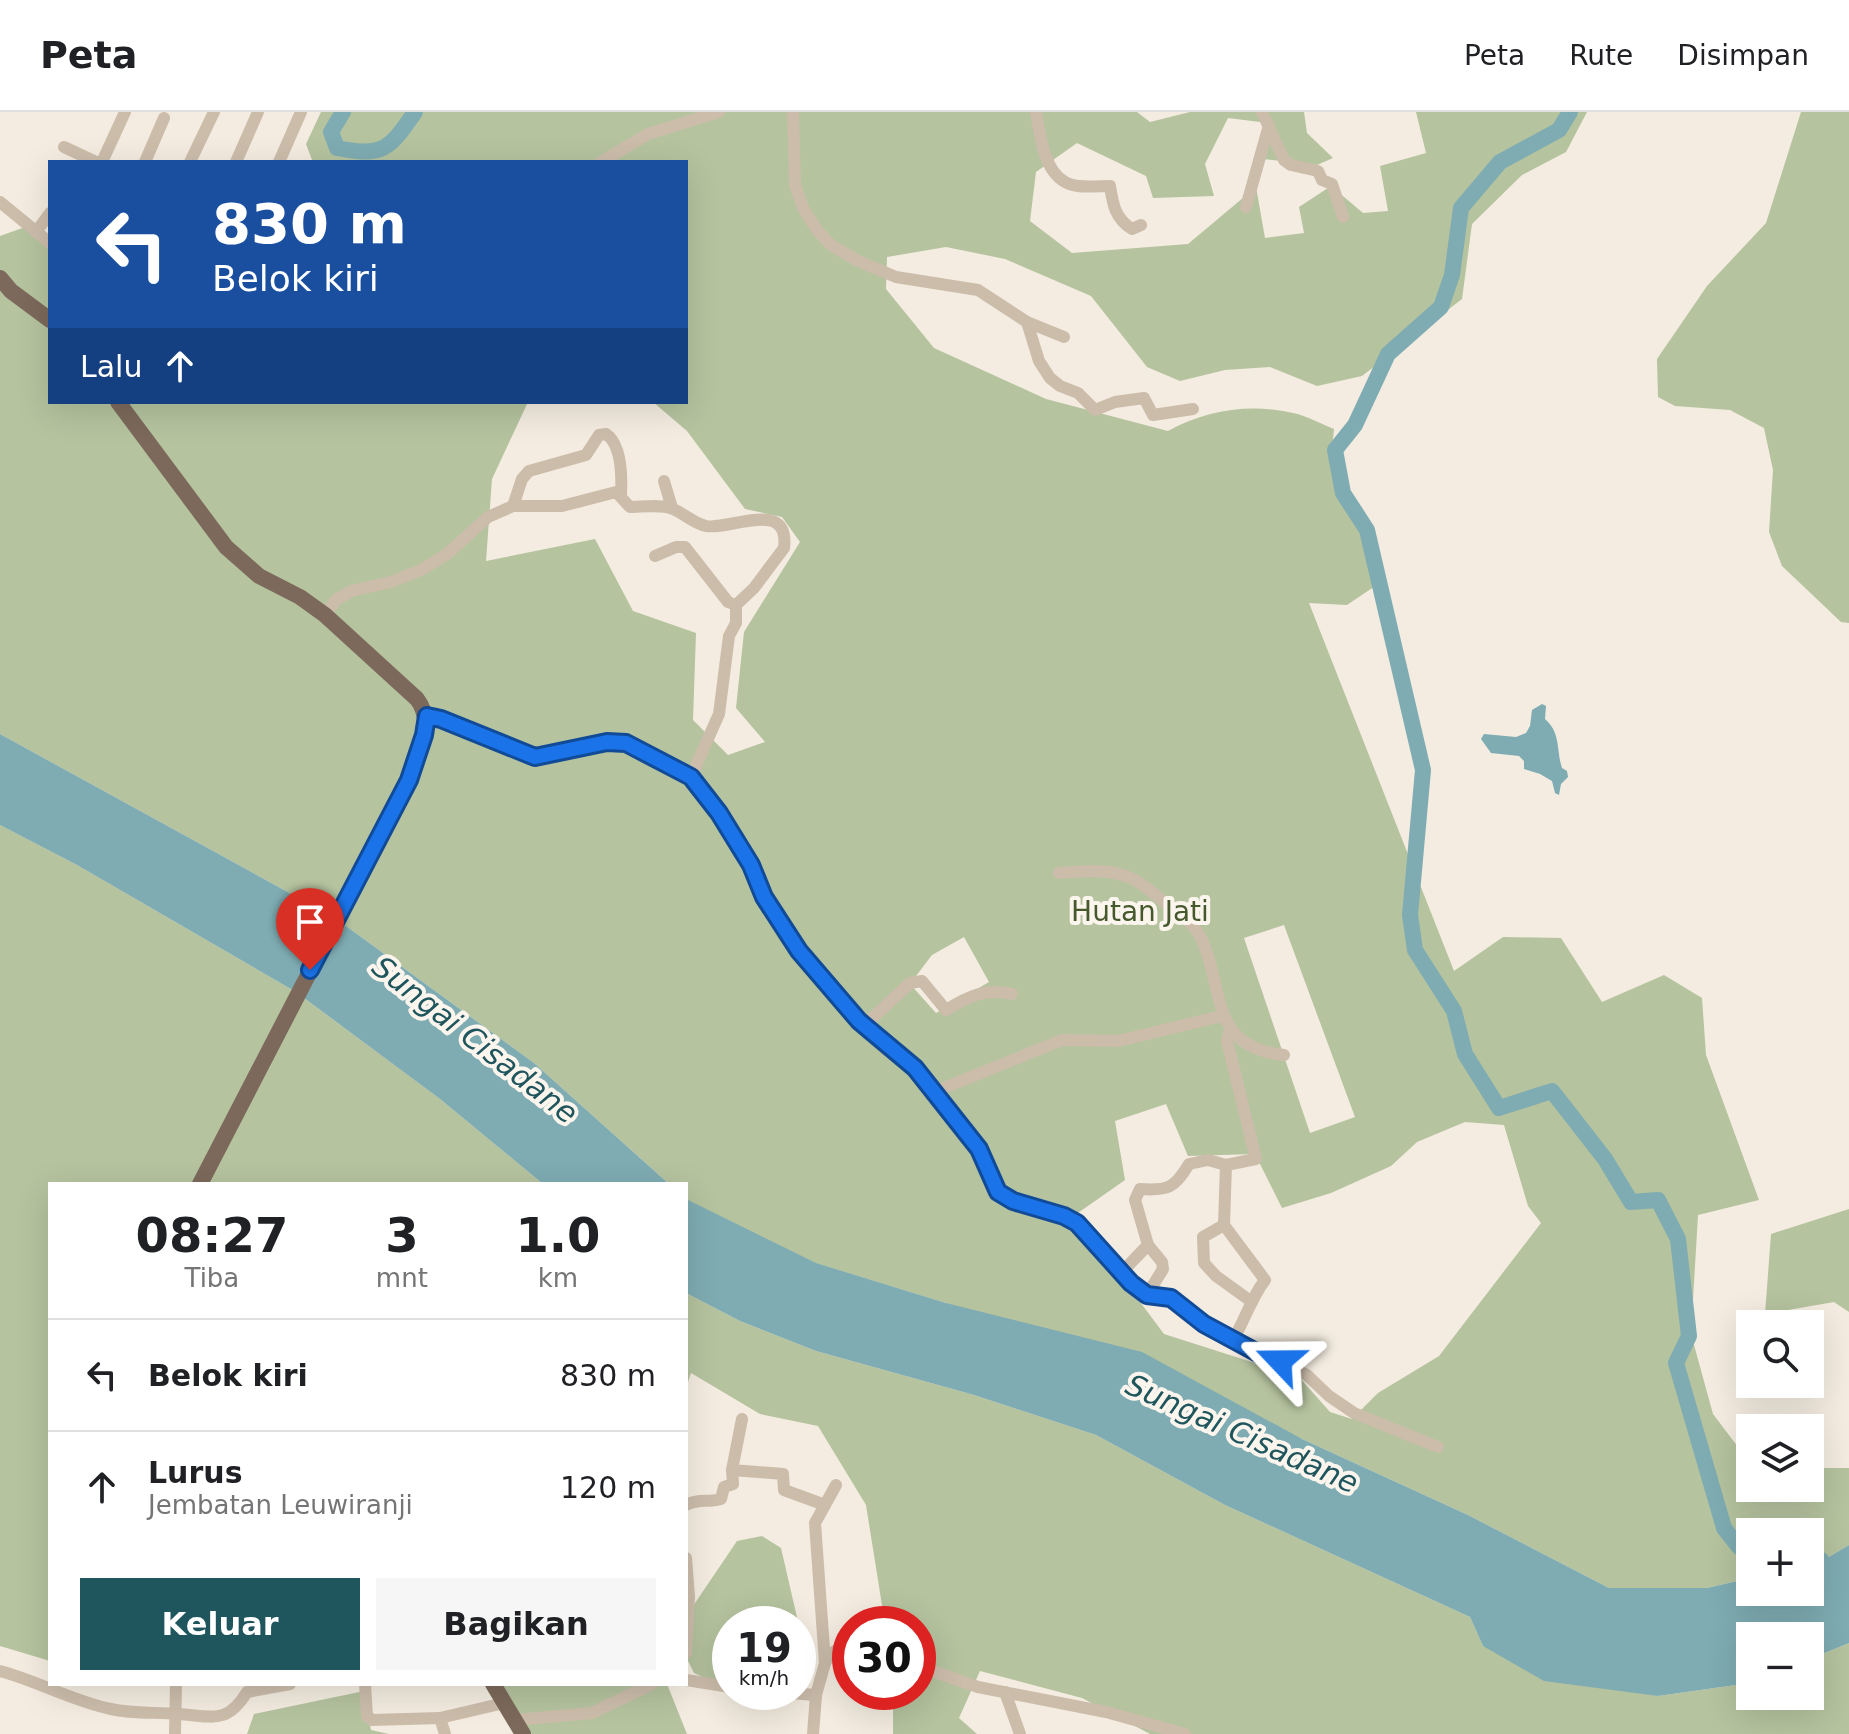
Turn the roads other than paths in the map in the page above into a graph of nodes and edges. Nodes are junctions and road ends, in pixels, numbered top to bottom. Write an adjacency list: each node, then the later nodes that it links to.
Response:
1 (125, 112): 13 (street)
2 (214, 112): 15 (street)
3 (258, 112): 16 (street)
4 (301, 112): 17 (street)
5 (719, 112): 18 (street)
6 (793, 112): 28 (street)
7 (1036, 112): 23 (street)
8 (1262, 112): 10 (street)
9 (164, 118): 14 (street)
10 (1269, 125): 20 (street); 22 (street)
11 (64, 147): 12 (street)
12 (94, 160)
13 (100, 160)
14 (146, 160)
15 (191, 160)
16 (237, 160)
17 (280, 160)
18 (604, 160)
19 (0, 202): 24 (street)
20 (1246, 207)
21 (48, 216): 24 (street)
22 (1343, 217)
23 (1141, 225)
24 (36, 232): 25 (street)
25 (48, 241)
26 (0, 278): 27 (main road)
27 (48, 319)
28 (1027, 322): 29 (street); 31 (street)
29 (1064, 337)
30 (119, 404): 38 (main road)
31 (1193, 409)
32 (664, 481): 35 (street)
33 (621, 495): 34 (street); 34 (street); 35 (street)
34 (513, 506): 38 (street)
35 (672, 508): 37 (street)
36 (655, 556): 37 (street)
37 (736, 605): 40 (street)
38 (325, 615): 39 (main road)
39 (427, 716): 40 (street); 49 (main road)
40 (691, 777): 44 (street)
41 (1059, 873): 43 (street)
42 (1012, 994): 44 (street)
43 (1222, 1016): 45 (street); 47 (street)
44 (865, 1025): 47 (street)
45 (1230, 1029): 46 (street); 48 (street)
46 (1284, 1055)
47 (934, 1092): 52 (street)
48 (1226, 1165): 50 (street); 51 (street)
49 (201, 1182)
50 (1224, 1225): 54 (street); 54 (street)
51 (1148, 1245): 52 (street); 53 (street)
52 (1122, 1272): 53 (street)
53 (1147, 1295): 55 (street)
54 (1252, 1302): 55 (street)
55 (1233, 1340): 57 (street)
56 (742, 1419): 58 (street)
57 (1438, 1447)
58 (732, 1470): 60 (street); 61 (street)
59 (836, 1485): 61 (street)
60 (688, 1504)
61 (825, 1505): 65 (street)
62 (688, 1584): 63 (street)
63 (688, 1616)
64 (832, 1652): 65 (street)
65 (825, 1663): 76 (street)
66 (0, 1671): 79 (street)
67 (936, 1672): 75 (street)
68 (688, 1680): 69 (street)
69 (712, 1684)
70 (176, 1686): 79 (street)
71 (279, 1686): 79 (street)
72 (365, 1686): 80 (street)
73 (494, 1686): 77 (main road)
74 (648, 1686): 81 (street)
75 (1005, 1692): 85 (street); 86 (street)
76 (816, 1695)
77 (504, 1703): 80 (street); 81 (main road)
78 (815, 1710): 84 (street)
79 (176, 1713): 82 (street)
80 (440, 1718): 83 (street)
81 (519, 1727)
82 (175, 1734)
83 (445, 1734)
84 (813, 1734)
85 (1020, 1734)
86 (1185, 1734)

